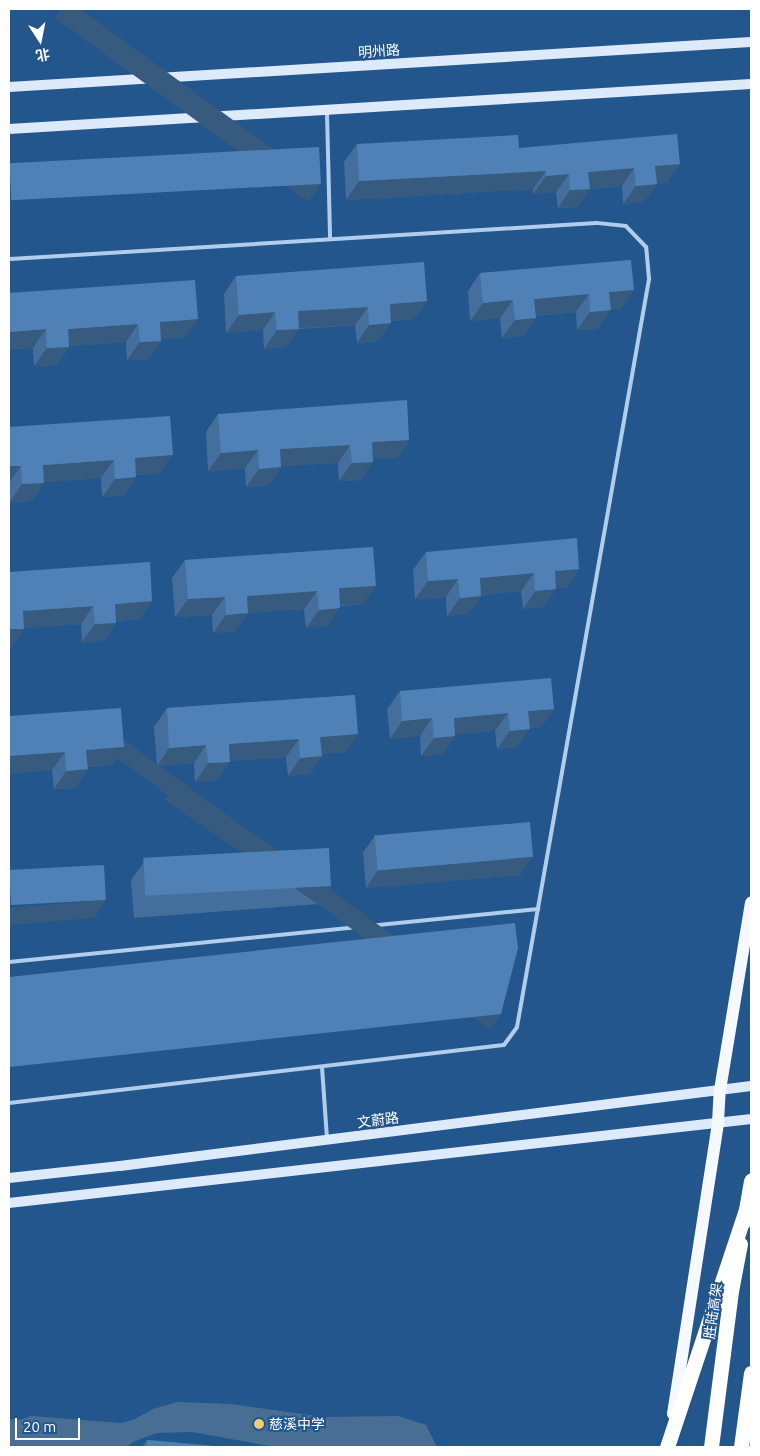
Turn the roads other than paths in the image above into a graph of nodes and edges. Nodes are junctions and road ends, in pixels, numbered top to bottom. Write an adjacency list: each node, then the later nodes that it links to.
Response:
1 (751, 42): 3 (main road, 明州路)
2 (751, 84): 4 (main road)
3 (9, 88)
4 (327, 110): 5 (main road); 6 (lane)
5 (9, 129)
6 (330, 239): 7 (lane); 9 (lane)
7 (10, 259)
8 (751, 903): 13 (main road)
9 (538, 909): 10 (lane); 11 (lane)
10 (9, 962)
11 (322, 1067): 14 (lane); 17 (lane)
12 (751, 1086): 13 (main road, 文蔚路)
13 (720, 1090): 16 (main road); 17 (main road, 文蔚路)
14 (9, 1103)
15 (751, 1119): 16 (main road)
16 (718, 1123): 20 (main road); 23 (main road)
17 (327, 1140): 18 (main road, 文蔚路)
18 (9, 1178)
19 (751, 1181): 21 (highway, 胜陆高架)
20 (9, 1203)
21 (746, 1210): 23 (highway, bridge); 24 (highway, 胜陆高架, bridge)
22 (751, 1373): 25 (highway)
23 (667, 1447)
24 (711, 1447)
25 (742, 1447)

